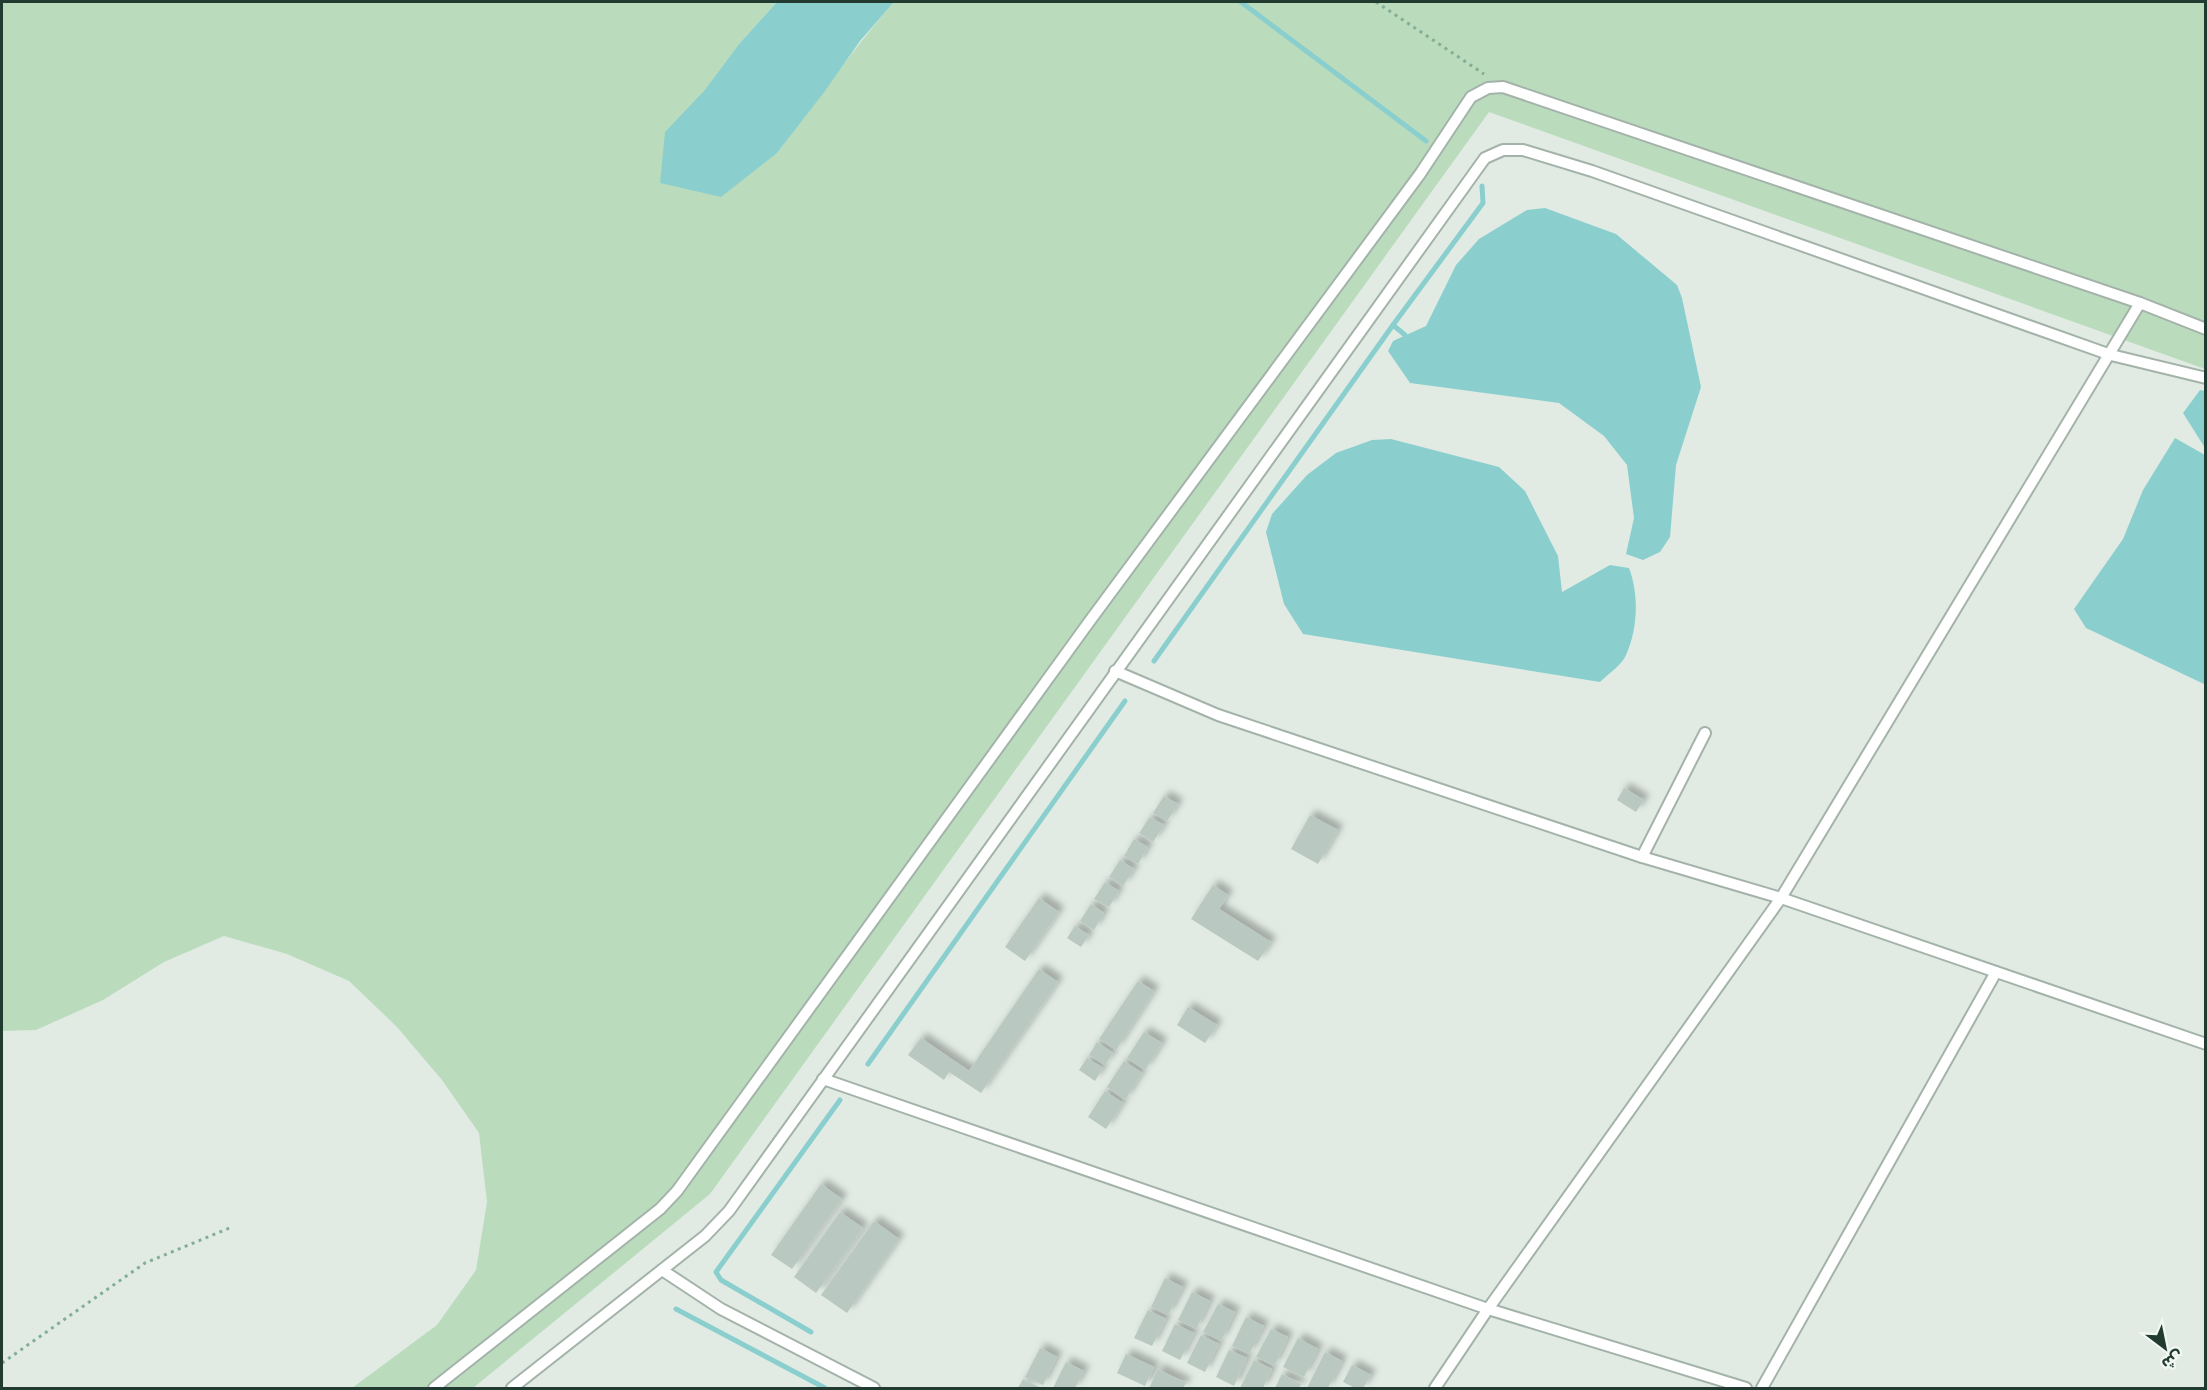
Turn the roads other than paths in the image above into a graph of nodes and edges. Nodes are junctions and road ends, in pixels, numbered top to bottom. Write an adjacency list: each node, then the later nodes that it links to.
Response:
1 (2140, 303): 2 (lane); 3 (lane); 14 (lane)
2 (2205, 329)
3 (2111, 355): 4 (lane); 5 (lane); 8 (lane)
4 (2205, 378)
5 (1115, 671): 7 (lane); 11 (lane)
6 (1705, 733): 7 (lane)
7 (1642, 857): 8 (lane)
8 (1781, 898): 9 (lane); 13 (lane)
9 (1996, 972): 10 (lane); 19 (lane)
10 (2205, 1044)
11 (823, 1079): 12 (lane); 13 (lane)
12 (662, 1270): 15 (lane); 16 (lane)
13 (1488, 1309): 17 (lane); 18 (lane)
14 (434, 1389)
15 (512, 1389)
16 (874, 1389)
17 (1435, 1389)
18 (1746, 1389)
19 (1762, 1389)

